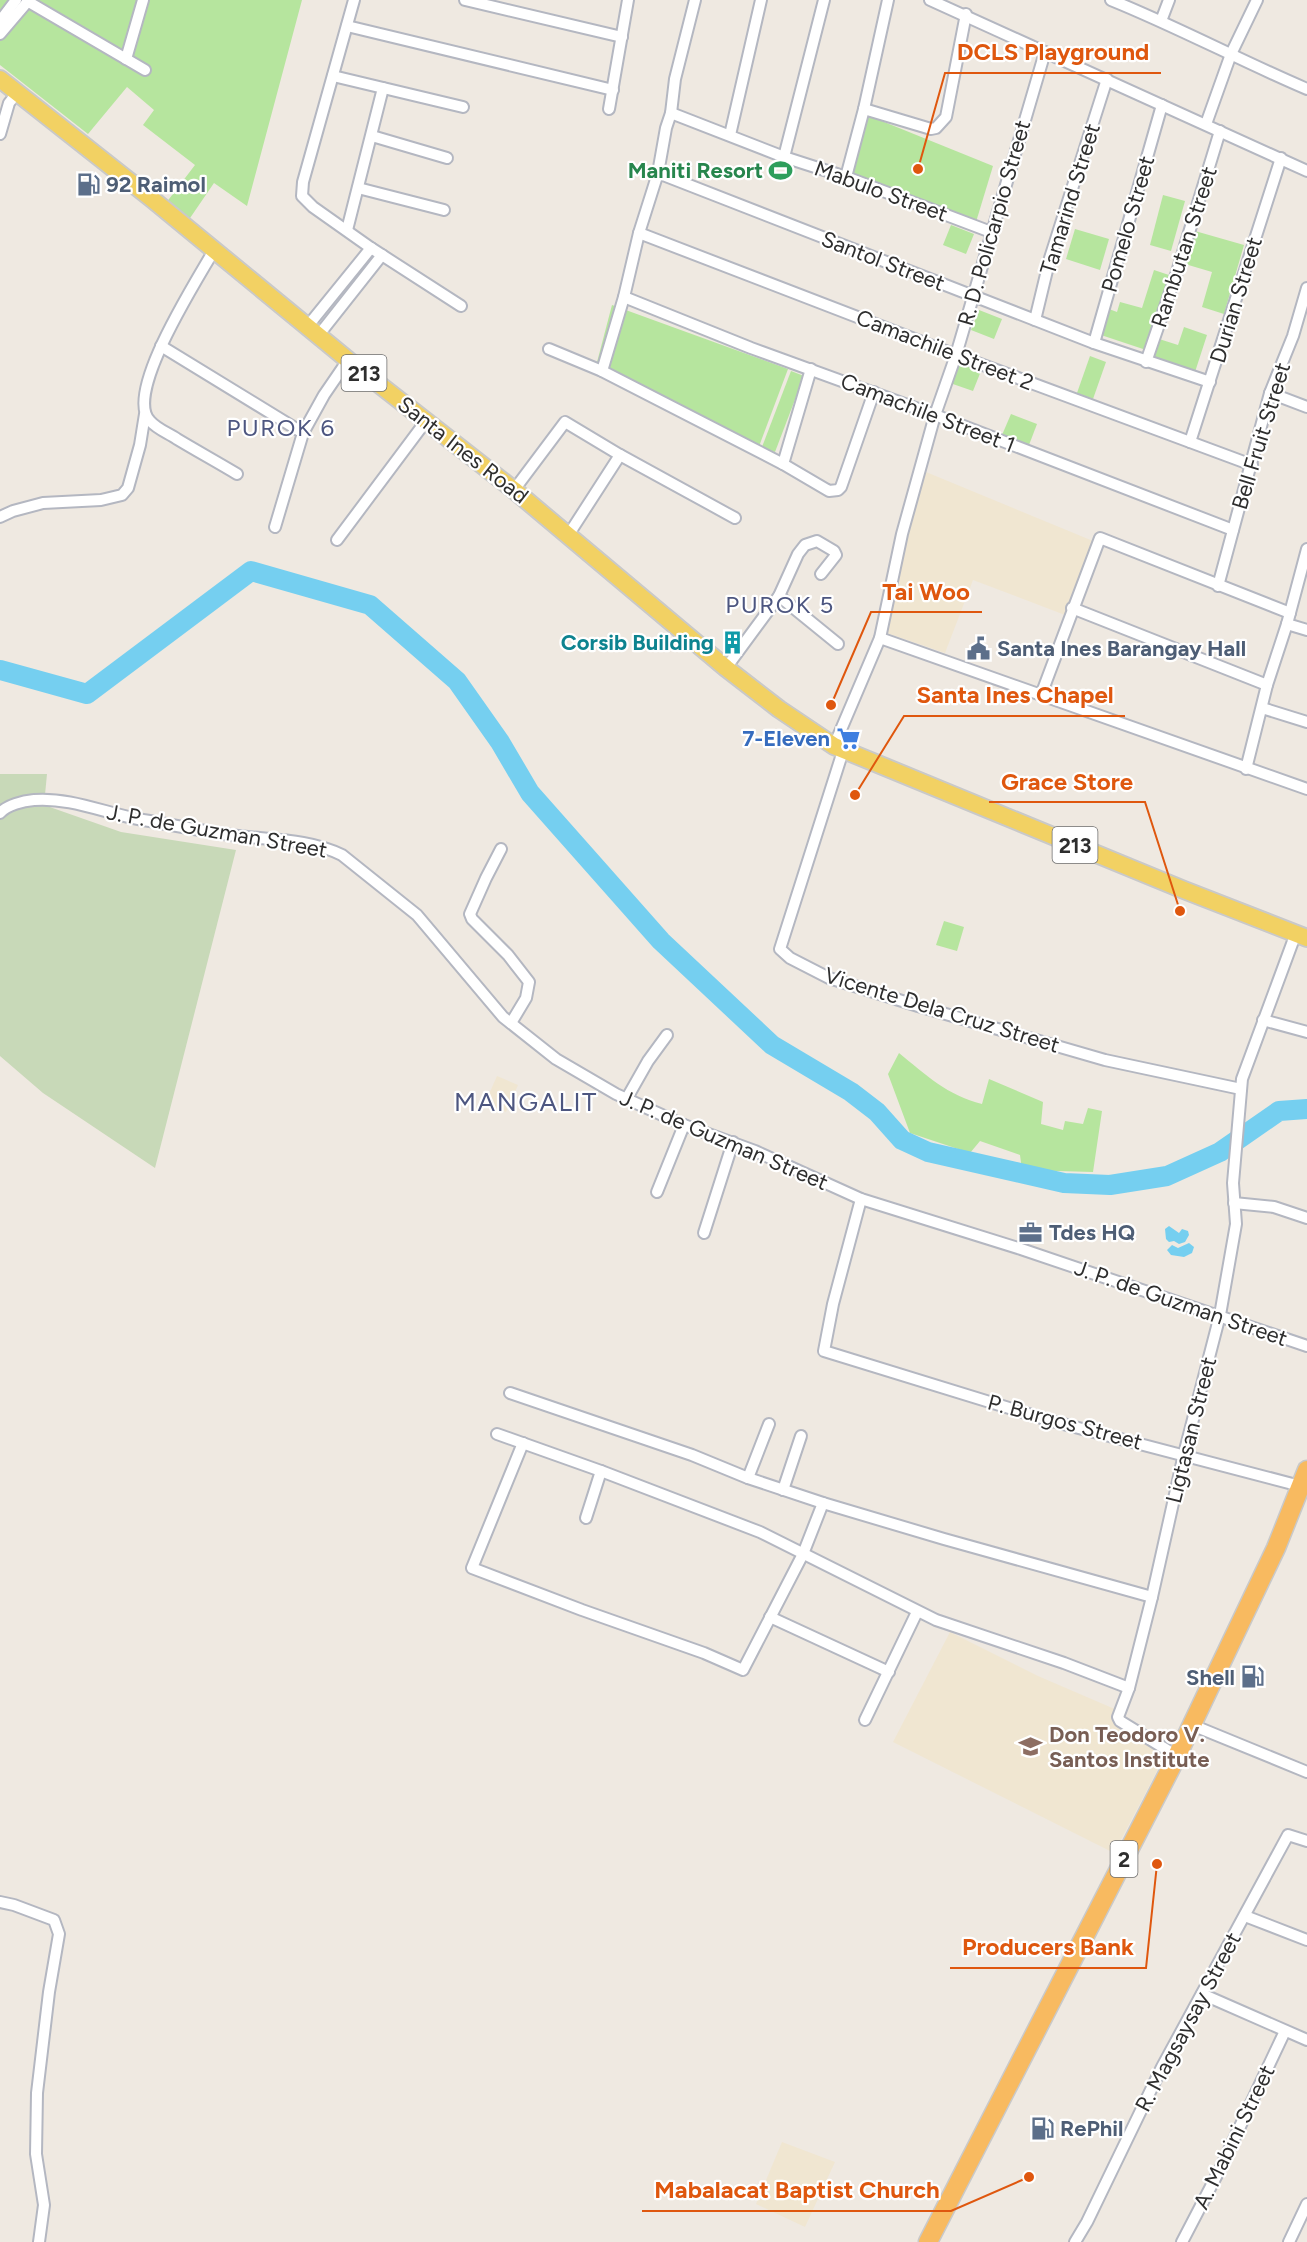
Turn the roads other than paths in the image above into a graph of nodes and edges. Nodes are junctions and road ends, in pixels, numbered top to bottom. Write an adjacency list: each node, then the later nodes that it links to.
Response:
1 (24, 0): 15 (street); 18 (street); 22 (street)
2 (143, 0): 22 (street)
3 (354, 0): 17 (street)
4 (465, 0): 19 (street)
5 (628, 0): 19 (street)
6 (695, 0): 35 (street)
7 (761, 0): 39 (street)
8 (824, 0): 41 (street)
9 (888, 0): 34 (street)
10 (930, 0): 14 (street)
11 (1111, 0): 16 (street)
12 (1169, 0): 16 (street)
13 (1257, 0): 21 (street)
14 (966, 14): 20 (street); 34 (street)
15 (0, 21)
16 (1161, 21): 21 (street)
17 (346, 26): 24 (street); 29 (street)
18 (0, 33)
19 (622, 37): 29 (street)
20 (1045, 52): 26 (street); 50 (street, R. D. Policarpio Street)
21 (1231, 54): 28 (street); 36 (street)
22 (126, 59): 23 (street)
23 (145, 70)
24 (333, 76): 27 (street); 49 (street)
25 (0, 79): 30 (main road, Santa Ines Road / 213)
26 (1107, 79): 31 (street); 64 (street, Tamarind Street)
27 (383, 88): 32 (street); 40 (street)
28 (1307, 89)
29 (613, 90): 33 (street)
30 (17, 93): 38 (street); 53 (main road, Santa Ines Road / 213)
31 (1162, 105): 36 (street); 66 (street, Pomelo Street)
32 (463, 107)
33 (609, 110)
34 (864, 110): 46 (street)
35 (671, 113): 39 (street, Mabulo Street); 45 (street)
36 (1206, 124): 37 (street)
37 (1220, 131): 43 (street); 71 (street, Rambutan Street)
38 (0, 134)
39 (730, 135): 41 (street, Mabulo Street)
40 (372, 136): 42 (street); 47 (street)
41 (784, 157): 46 (street, Mabulo Street)
42 (447, 158)
43 (1281, 158): 44 (street); 74 (street, Durian Street)
44 (1307, 171)
45 (658, 173): 51 (street); 58 (street, Santol Street)
46 (846, 177): 50 (street, Mabulo Street)
47 (358, 188): 48 (street); 49 (street)
48 (444, 210)
49 (347, 230): 52 (street)
50 (991, 232): 58 (street, R. D. Policarpio Street)
51 (639, 233): 60 (street); 69 (street, Camachile Street 2)
52 (371, 248): 54 (street); 55 (street)
53 (214, 250): 65 (main road, Santa Ines Road / 213); 67 (street)
54 (382, 255): 56 (street); 63 (street)
55 (351, 273): 56 (street); 59 (street)
56 (362, 281): 61 (street)
57 (1307, 288): 62 (street, Bell Fruit Street)
58 (972, 295): 64 (street, Santol Street); 69 (street, R. D. Policarpio Street)
59 (332, 296): 61 (street); 65 (street)
60 (624, 297): 72 (street, Camachile Street 1); 73 (street)
61 (343, 304): 65 (street)
62 (1305, 305): 76 (street, Bell Fruit Street)
63 (461, 306)
64 (1035, 320): 66 (street, Santol Street)
65 (313, 331): 70 (main road, Santa Ines Road / 213)
66 (1094, 343): 71 (street, Santol Street)
67 (161, 346): 78 (street); 81 (street)
68 (549, 349): 73 (street)
69 (956, 355): 79 (street, R. D. Policarpio Street); 82 (street, Camachile Street 2)
70 (348, 360): 80 (main road, Santa Ines Road / 213); 81 (street)
71 (1146, 362): 74 (street, Santol Street)
72 (812, 369): 75 (street, Camachile Street 1); 84 (street)
73 (602, 371): 84 (street)
74 (1210, 382): 82 (street, Durian Street)
75 (874, 392): 79 (street, Camachile Street 1); 84 (street)
76 (1270, 393): 77 (street); 85 (street, Bell Fruit Street)
77 (1307, 406)
78 (145, 414): 86 (street); 88 (street)
79 (935, 415): 91 (street, Camachile Street 1); 101 (street, R. D. Policarpio Street)
80 (426, 421): 87 (main road, Santa Ines Road / 213); 93 (street)
81 (303, 433): 90 (street)
82 (1190, 442): 85 (street, Camachile Street 2)
83 (620, 455): 87 (street); 89 (street); 92 (street)
84 (783, 464)
85 (1252, 465): 91 (street, Bell Fruit Street)
86 (237, 474)
87 (514, 490): 92 (main road, Santa Ines Road / 213)
88 (0, 517)
89 (735, 518)
90 (275, 527)
91 (1233, 530): 96 (street, Bell Fruit Street)
92 (569, 534): 103 (main road, Santa Ines Road / 213)
93 (338, 540)
94 (1307, 549): 99 (street)
95 (822, 574): 97 (street)
96 (1218, 586): 98 (street); 99 (street)
97 (779, 596): 102 (street); 103 (street)
98 (1072, 608): 104 (street); 105 (street)
99 (1288, 619): 100 (street); 104 (street)
100 (1307, 630)
101 (880, 638): 105 (street); 108 (street, R. D. Policarpio Street)
102 (838, 644)
103 (726, 668): 108 (main road, 213)
104 (1267, 685): 106 (street)
105 (1041, 696): 109 (street)
106 (1262, 708): 107 (street); 109 (street)
107 (1307, 722)
108 (839, 749): 113 (main road, 213); 118 (street, Vicente Dela Cruz Street)
109 (1246, 769): 110 (street)
110 (1307, 789)
111 (0, 813): 115 (street, J. P. de Guzman Street)
112 (501, 849): 115 (street)
113 (1302, 936): 114 (street, Ligtasan Street)
114 (1263, 1020): 116 (street); 118 (street, Ligtasan Street)
115 (511, 1023): 119 (street, J. P. de Guzman Street)
116 (1307, 1032)
117 (667, 1035): 119 (street)
118 (1241, 1089): 124 (street, Ligtasan Street)
119 (627, 1098): 120 (street, J. P. de Guzman Street)
120 (684, 1125): 121 (street, J. P. de Guzman Street); 122 (street)
121 (733, 1142): 123 (street, J. P. de Guzman Street); 126 (street)
122 (657, 1192)
123 (861, 1199): 127 (street, J. P. de Guzman Street); 134 (street, P. Burgos Street)
124 (1234, 1203): 125 (street); 127 (street, Ligtasan Street)
125 (1307, 1218)
126 (704, 1233)
127 (1220, 1316): 128 (street, J. P. de Guzman Street); 134 (street, Ligtasan Street)
128 (1307, 1346)
129 (510, 1393): 136 (street)
130 (769, 1424): 136 (street)
131 (497, 1434): 133 (street)
132 (801, 1436): 138 (street)
133 (523, 1443): 135 (street); 144 (street)
134 (1184, 1454): 137 (street, P. Burgos Street); 142 (street, Ligtasan Street)
135 (601, 1471): 140 (street); 141 (street)
136 (748, 1478): 138 (street)
137 (1305, 1481): 148 (highway, 2)
138 (783, 1490): 139 (street)
139 (824, 1503): 141 (street); 142 (street)
140 (586, 1518)
141 (803, 1554): 143 (street); 144 (street)
142 (1152, 1597): 146 (street, Ligtasan Street)
143 (917, 1612): 145 (street); 146 (street)
144 (770, 1617): 145 (street)
145 (889, 1672): 147 (street)
146 (1129, 1688): 149 (street, Ligtasan Street)
147 (865, 1720)
148 (1192, 1725): 149 (highway, 2); 150 (street)
149 (1177, 1756): 160 (highway, 2)
150 (1307, 1773)
151 (1307, 1841): 153 (street, R. Magsaysay Street)
152 (0, 1902): 159 (street)
153 (1245, 1916): 154 (street); 155 (street, R. Magsaysay Street)
154 (1307, 1940)
155 (1202, 1994): 156 (street); 161 (street, R. Magsaysay Street)
156 (1285, 2031): 157 (street); 162 (street, A. Mabini Street)
157 (1307, 2040)
158 (1307, 2204): 163 (street)
159 (39, 2242)
160 (928, 2242)
161 (1075, 2242)
162 (1182, 2242)
163 (1289, 2242)

